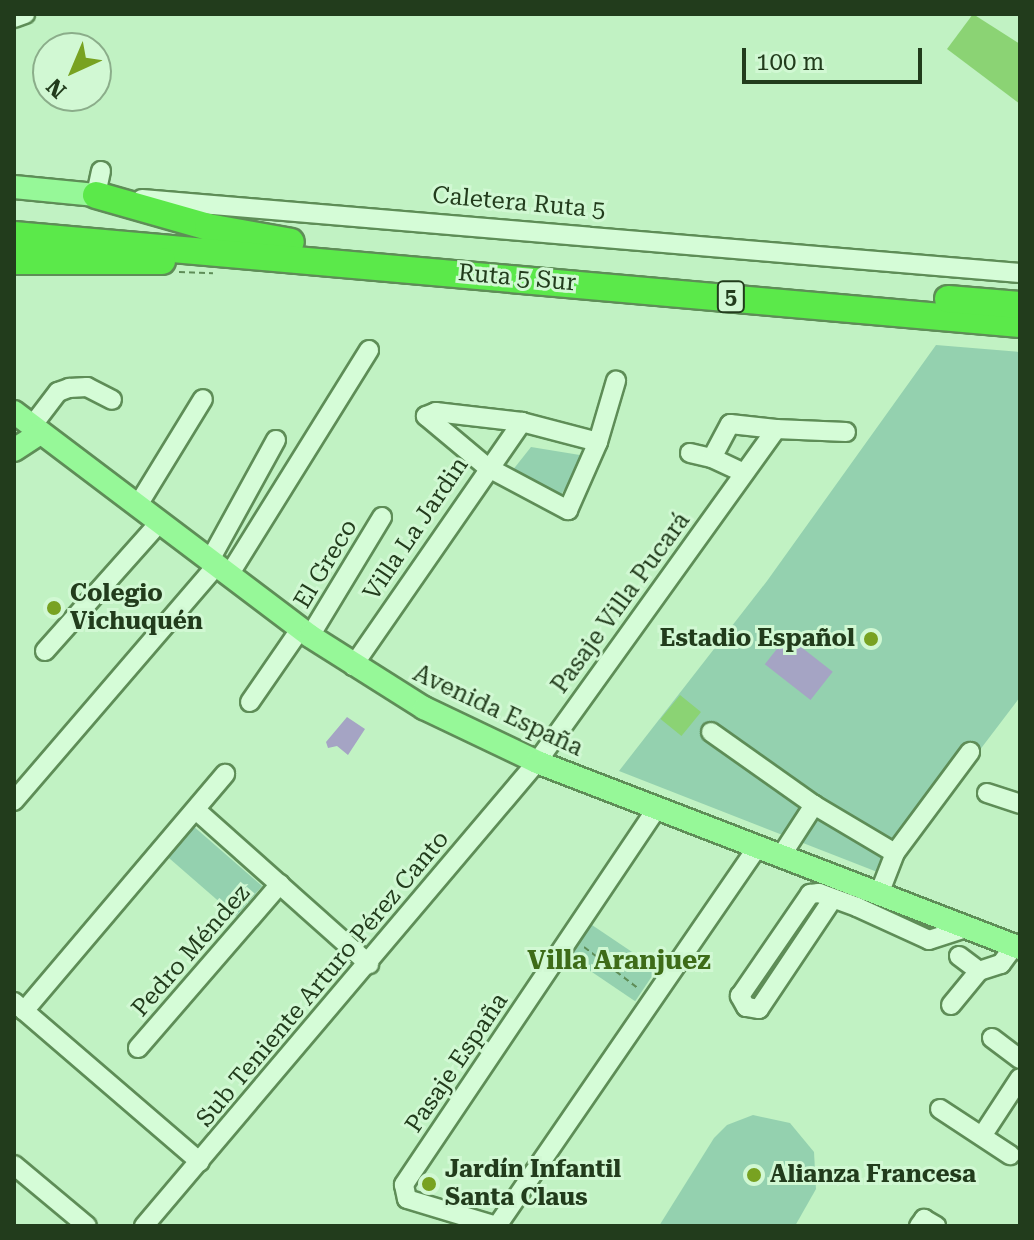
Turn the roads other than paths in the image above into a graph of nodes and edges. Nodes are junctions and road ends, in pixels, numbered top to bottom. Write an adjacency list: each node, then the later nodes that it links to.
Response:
1 (25, 14): 2 (street)
2 (14, 18)
3 (98, 183): 4 (main road, Caletera Ruta 5); 7 (highway); 9 (street, Caletera Ruta 5)
4 (14, 187)
5 (14, 221): 7 (highway, Ruta 5 Sur / 5)
6 (14, 235): 7 (highway, Ruta 5 Sur / 5)
7 (304, 251): 8 (highway); 10 (highway, Ruta 5 Sur / 5); 11 (highway, Ruta 5 Sur / 5)
8 (14, 261)
9 (1020, 273)
10 (1020, 305)
11 (1020, 324)
12 (369, 350): 30 (street)
13 (616, 381): 21 (street)
14 (203, 399): 27 (street)
15 (112, 400): 17 (street)
16 (522, 422): 21 (street); 25 (street, Villa La Jardin); 25 (street)
17 (29, 423): 22 (main road); 27 (main road, Avenida España)
18 (776, 429): 19 (street); 24 (street); 26 (street, Pasaje Villa Pucará)
19 (846, 432)
20 (276, 440): 30 (street)
21 (598, 442): 25 (street)
22 (14, 450)
23 (690, 453): 24 (street)
24 (712, 458): 26 (street)
25 (487, 467): 33 (street, Villa La Jardin)
26 (744, 473): 37 (street, Pasaje Villa Pucará)
27 (138, 505): 29 (main road, Avenida España)
28 (382, 517): 31 (street, El Greco)
29 (160, 522): 30 (main road, Avenida España); 32 (street)
30 (218, 566): 31 (main road, Avenida España); 40 (street)
31 (306, 632): 33 (main road, Avenida España); 34 (street, El Greco)
32 (45, 651)
33 (353, 666): 37 (main road, Avenida España)
34 (250, 702)
35 (711, 732): 42 (street)
36 (970, 752): 46 (street)
37 (537, 762): 43 (main road, Avenida España); 54 (street, Sub Teniente Arturo Pérez Canto)
38 (225, 774): 44 (street)
39 (987, 793): 41 (street)
40 (14, 801)
41 (1020, 804)
42 (814, 805): 46 (street); 47 (street)
43 (657, 808): 45 (main road, Avenida España); 45 (street, Pasaje España)
44 (196, 810): 48 (street); 57 (street)
45 (757, 847): 47 (main road, Avenida España)
46 (895, 853): 49 (street)
47 (781, 856): 49 (main road, Avenida España)
48 (280, 884): 54 (street); 59 (street, Pedro Méndez)
49 (879, 894): 51 (main road, Avenida España)
50 (832, 900): 50 (street); 51 (street)
51 (966, 928): 52 (main road, Avenida España)
52 (1017, 947): 55 (street)
53 (959, 956): 55 (street)
54 (369, 964): 65 (street, Sub Teniente Arturo Pérez Canto)
55 (979, 971): 56 (street)
56 (951, 1005)
57 (19, 1006): 65 (street)
58 (992, 1038): 60 (street)
59 (138, 1048)
60 (1020, 1059)
61 (1020, 1078): 63 (street)
62 (940, 1109): 63 (street)
63 (982, 1136): 64 (street)
64 (1010, 1155)
65 (200, 1162): 68 (street, Sub Teniente Arturo Pérez Canto)
66 (14, 1165): 67 (street)
67 (87, 1226)
68 (144, 1226)

